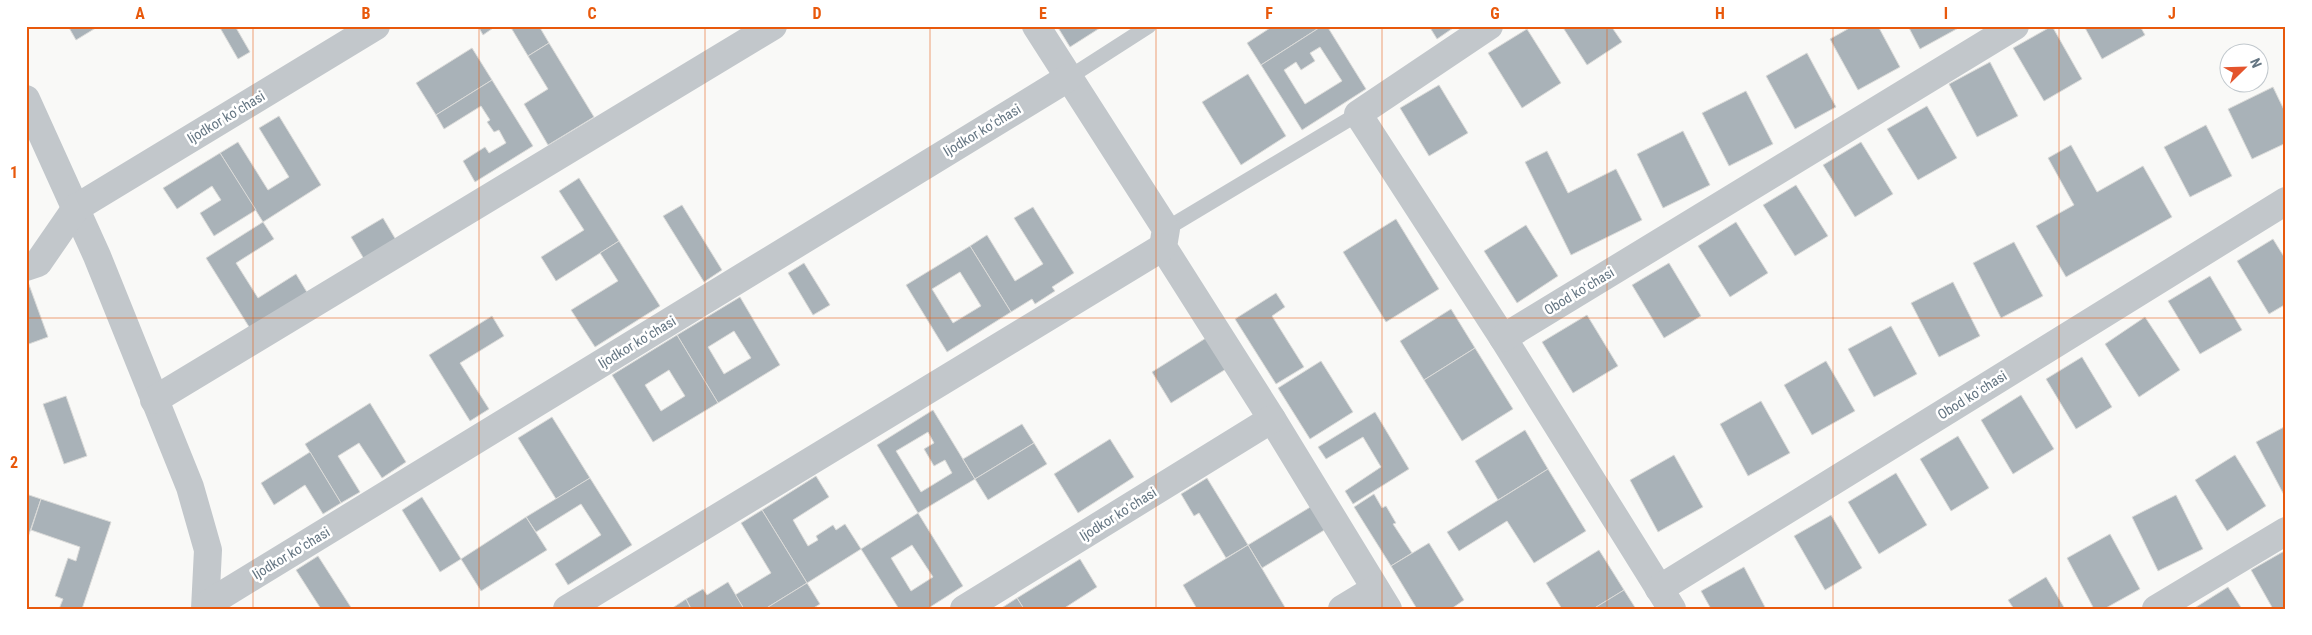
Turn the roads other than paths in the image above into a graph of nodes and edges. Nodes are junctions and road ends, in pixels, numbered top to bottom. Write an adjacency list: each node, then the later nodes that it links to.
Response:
1 (376, 26): 11 (street, Ijodkor koʻchasi)
2 (773, 26): 15 (street)
3 (1036, 26): 7 (street)
4 (1148, 26): 7 (lane)
5 (1489, 26): 9 (street)
6 (2015, 26): 14 (street, Obod koʻchasi)
7 (1068, 78): 12 (street); 20 (street, Ijodkor koʻchasi)
8 (26, 99): 11 (street, Ijodkor koʻchasi)
9 (1358, 114): 12 (lane); 14 (street, Obod koʻchasi)
10 (2286, 201): 19 (street, Obod koʻchasi)
11 (76, 208): 13 (street, Ijodkor koʻchasi); 15 (street, Ijodkor koʻchasi)
12 (1165, 238): 16 (street); 21 (street)
13 (26, 266)
14 (1503, 338): 19 (street, Obod koʻchasi)
15 (154, 400): 20 (street, Ijodkor koʻchasi)
16 (1272, 418): 18 (street); 22 (street, Ijodkor koʻchasi)
17 (2286, 531): 24 (street)
18 (1381, 599): 23 (street)
19 (1665, 599)
20 (206, 607)
21 (567, 609)
22 (964, 609)
23 (1342, 609)
24 (2156, 609)

